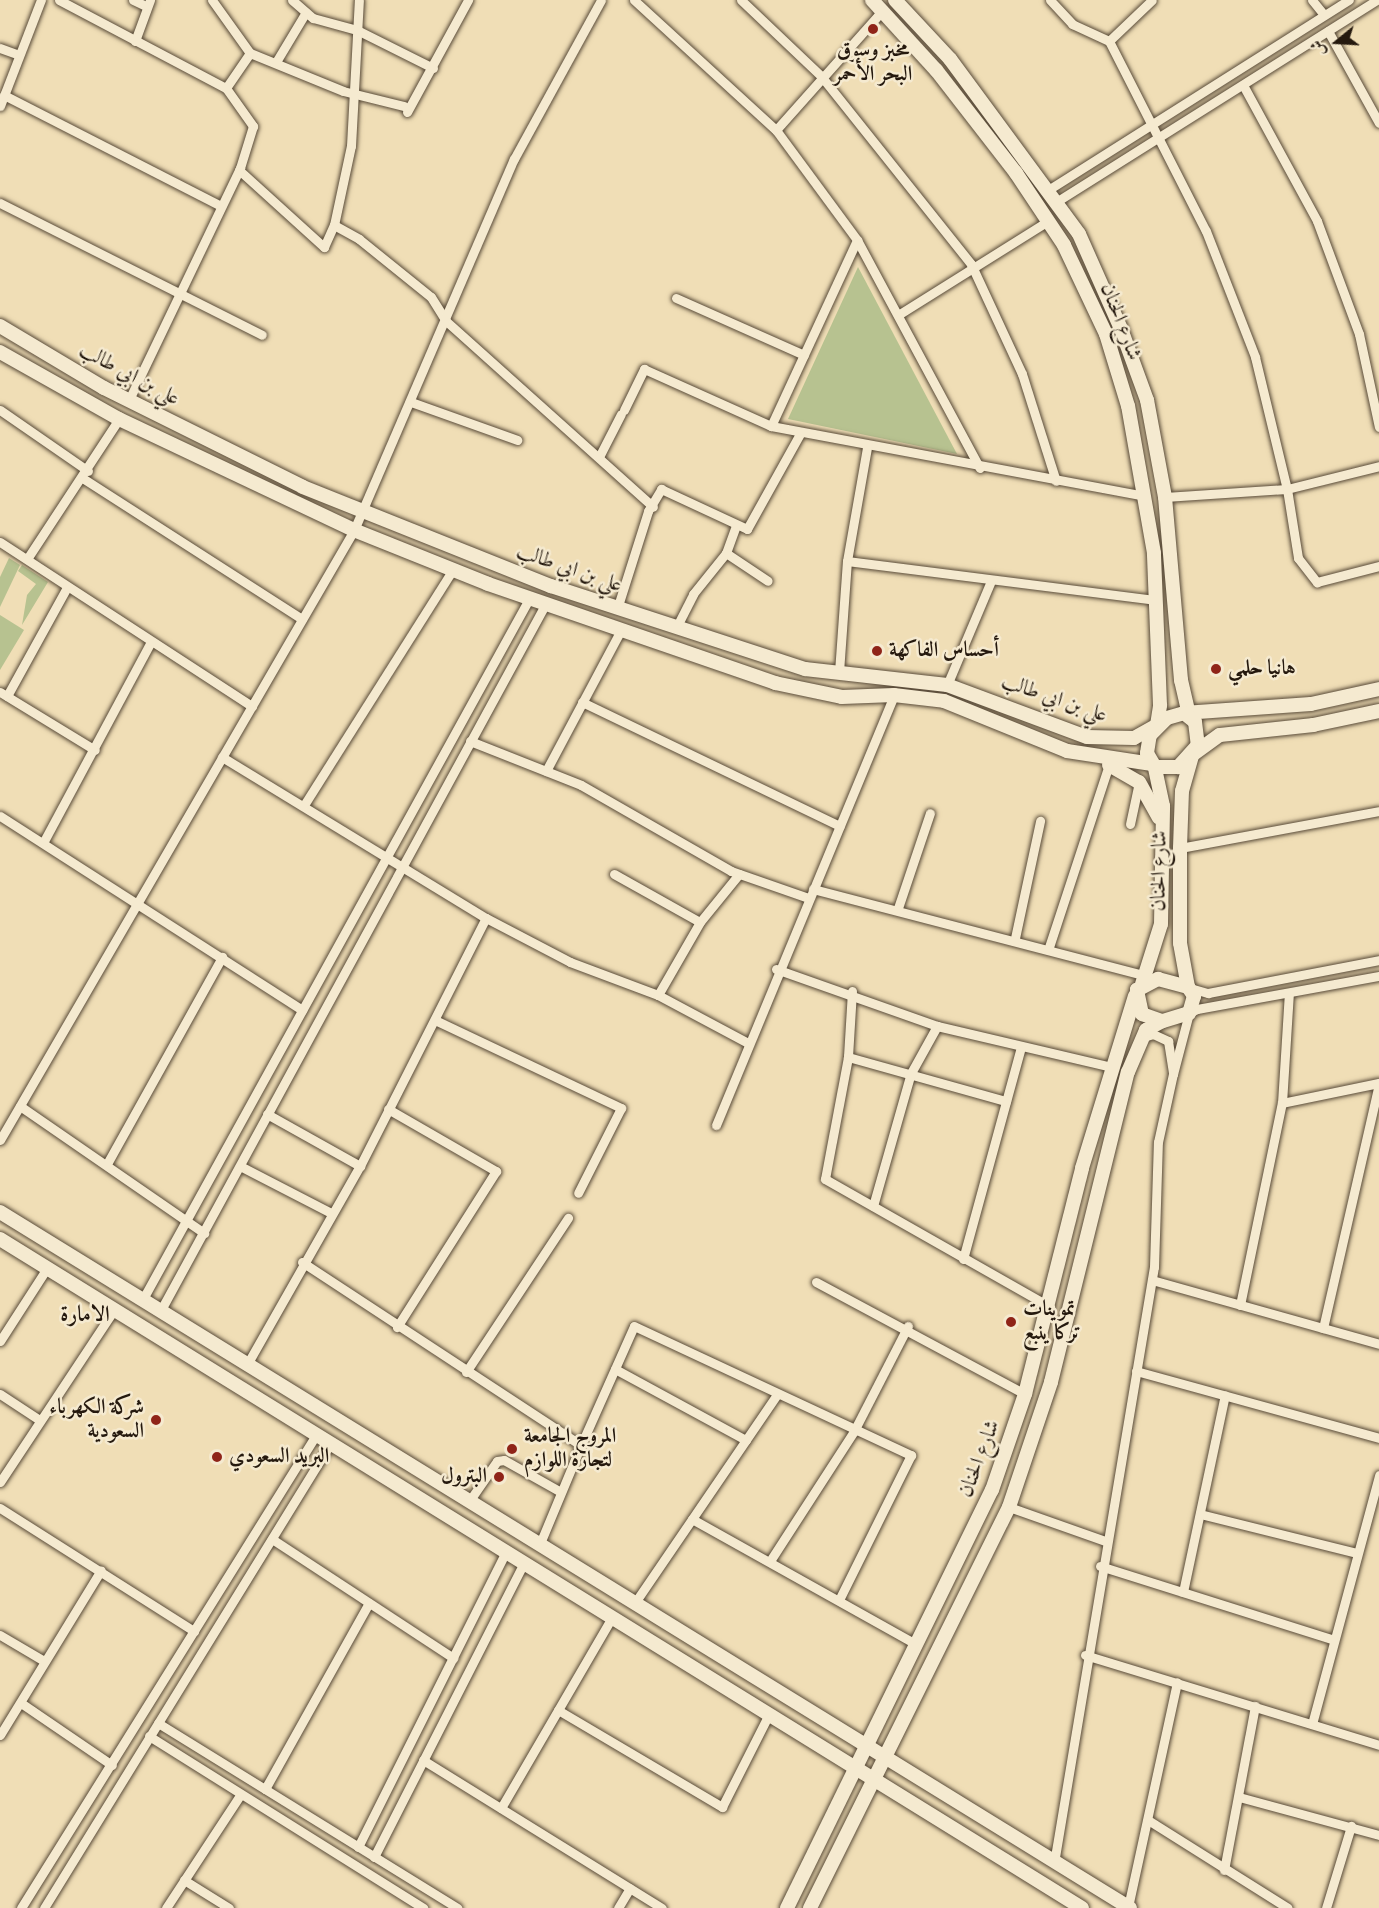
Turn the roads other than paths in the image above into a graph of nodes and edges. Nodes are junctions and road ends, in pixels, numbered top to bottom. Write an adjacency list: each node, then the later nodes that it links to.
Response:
1 (41, 0): 28 (street)
2 (59, 0): 24 (street)
3 (134, 0): 18 (street)
4 (212, 0): 27 (street)
5 (292, 0): 20 (street)
6 (359, 0): 22 (street)
7 (468, 0): 30 (street)
8 (601, 0): 53 (street)
9 (634, 0): 39 (street)
10 (741, 0): 31 (street)
11 (872, 0): 19 (main road, شارع الحنان)
12 (1050, 0): 25 (street)
13 (1152, 0): 25 (street)
14 (1312, 0): 21 (street)
15 (1349, 0): 21 (street)
16 (1377, 0): 23 (street)
17 (896, 1): 42 (main road, شارع الحنان)
18 (148, 3): 24 (street)
19 (882, 11): 31 (street); 46 (main road, شارع الحنان)
20 (306, 12): 22 (street); 29 (street)
21 (1324, 15): 38 (street)
22 (357, 30): 30 (street); 34 (street)
23 (1328, 31): 32 (street); 37 (street)
24 (135, 41): 33 (street)
25 (1109, 41): 38 (street)
26 (0, 48): 28 (street)
27 (250, 52): 29 (street); 33 (street)
28 (19, 55): 35 (street)
29 (276, 62): 34 (street)
30 (433, 68): 34 (street)
31 (821, 76): 39 (street); 49 (street)
32 (1243, 85): 40 (street); 63 (street)
33 (226, 87): 41 (street)
34 (353, 90): 47 (street)
35 (4, 95): 36 (street); 45 (street)
36 (0, 106)
37 (1379, 123)
38 (1151, 125): 40 (street); 42 (street)
39 (776, 130): 48 (street)
40 (1157, 138): 44 (street); 72 (street)
41 (239, 170): 45 (street); 47 (street)
42 (1048, 190): 44 (main road, شارع الحنان)
43 (0, 202): 50 (street)
44 (1056, 202): 74 (main road, شارع الحنان)
45 (219, 205): 50 (street)
46 (1048, 221): 49 (street); 73 (main road, شارع الحنان)
47 (334, 225): 53 (street)
48 (857, 240): 52 (street); 57 (street)
49 (971, 264): 52 (street); 71 (street)
50 (180, 294): 55 (street); 58 (street)
51 (676, 298): 57 (street)
52 (898, 315): 69 (street)
53 (446, 321): 59 (street); 67 (street)
54 (0, 326): 58 (main road, علي بن ابي طالب)
55 (262, 335)
56 (0, 352): 61 (main road, علي بن ابي طالب)
57 (804, 355): 62 (street)
58 (129, 400): 76 (main road, علي بن ابي طالب)
59 (411, 402): 65 (street); 76 (street)
60 (0, 410): 70 (street)
61 (119, 419): 70 (street); 78 (main road, علي بن ابي طالب)
62 (771, 426): 64 (street); 67 (street)
63 (1379, 427)
64 (801, 432): 66 (street); 77 (street)
65 (517, 440)
66 (867, 447): 69 (street); 82 (street)
67 (599, 457): 75 (street)
68 (1379, 466): 72 (street)
69 (980, 468): 71 (street)
70 (86, 475): 81 (street); 92 (street)
71 (1056, 481): 73 (street)
72 (1287, 489): 74 (street); 83 (street)
73 (1145, 496): 89 (main road, شارع الحنان)
74 (1165, 497): 104 (main road, شارع الحنان)
75 (654, 507): 77 (street); 91 (street)
76 (363, 513): 78 (street); 91 (main road, علي بن ابي طالب)
77 (736, 525): 80 (street)
78 (354, 530): 84 (main road, علي بن ابي طالب); 92 (street)
79 (0, 542): 81 (street)
80 (726, 553): 85 (street); 93 (street)
81 (27, 560): 87 (street)
82 (846, 561): 86 (street); 96 (street)
83 (1379, 566)
84 (452, 571): 88 (main road, علي بن ابي طالب); 115 (street)
85 (768, 581)
86 (991, 581): 89 (street); 97 (street)
87 (66, 589): 95 (street); 99 (street)
88 (529, 599): 90 (main road, علي بن ابي طالب); 125 (street)
89 (1157, 600): 105 (main road, شارع الحنان)
90 (545, 605): 94 (main road, علي بن ابي طالب); 106 (street)
91 (617, 609): 93 (main road, علي بن ابي طالب)
92 (302, 619): 102 (street)
93 (676, 628): 96 (main road, علي بن ابي طالب)
94 (620, 632): 100 (main road, علي بن ابي طالب); 101 (street)
95 (151, 642): 102 (street); 107 (street)
96 (839, 672): 97 (main road, علي بن ابي طالب)
97 (947, 685): 105 (main road, علي بن ابي طالب)
98 (1379, 689): 104 (main road)
99 (3, 694): 107 (street)
100 (894, 695): 109 (main road, علي بن ابي طالب); 121 (street)
101 (582, 702): 113 (street); 121 (street)
102 (252, 706): 110 (street)
103 (1379, 711): 108 (main road)
104 (1187, 714): 105 (main road); 108 (main road)
105 (1157, 725): 112 (main road)
106 (470, 741): 113 (street); 126 (street)
107 (94, 750): 123 (street)
108 (1192, 755): 112 (main road); 124 (main road, شارع الحنان)
109 (1091, 757): 111 (main road); 112 (main road, علي بن ابي طالب)
110 (222, 758): 115 (street); 131 (street)
111 (1108, 765): 114 (main road); 136 (street)
112 (1153, 765): 122 (main road, شارع الحنان)
113 (546, 771): 128 (street)
114 (1139, 782): 120 (street); 122 (main road)
115 (303, 805): 125 (street)
116 (1379, 811): 124 (street)
117 (930, 813): 132 (street)
118 (0, 816): 123 (street)
119 (1040, 821): 135 (street)
120 (1130, 824)
121 (840, 826): 129 (street)
122 (1162, 835): 141 (main road, شارع الحنان)
123 (43, 843): 131 (street)
124 (1180, 848): 142 (main road, شارع الحنان)
125 (384, 858): 126 (street); 146 (street)
126 (400, 868): 133 (street); 163 (street)
127 (614, 874): 134 (street)
128 (739, 874): 130 (street); 134 (street)
129 (813, 889): 130 (street); 132 (street)
130 (808, 898): 139 (street)
131 (137, 903): 137 (street); 161 (street)
132 (898, 908): 135 (street)
133 (486, 918): 145 (street); 148 (street)
134 (700, 922): 145 (street)
135 (1015, 938): 136 (street)
136 (1049, 946): 141 (street)
137 (222, 957): 146 (street); 166 (street)
138 (1379, 960): 142 (street)
139 (776, 969): 143 (street); 152 (street)
140 (1379, 975): 144 (street)
141 (1143, 983): 142 (main road); 149 (main road); 155 (main road, شارع الحنان)
142 (1188, 987): 147 (main road)
143 (852, 991): 150 (street); 154 (street)
144 (1289, 993): 147 (street); 160 (street)
145 (658, 994): 152 (street)
146 (302, 1010): 174 (street)
147 (1189, 1013): 149 (main road); 157 (street)
148 (435, 1020): 162 (street); 169 (street)
149 (1162, 1021): 151 (main road)
150 (937, 1026): 153 (street); 156 (street)
151 (1143, 1037): 157 (street); 211 (main road, شارع الحنان)
152 (748, 1043): 164 (street)
153 (1021, 1047): 155 (street); 159 (street)
154 (848, 1057): 156 (street); 170 (street)
155 (1112, 1067): 184 (main road, شارع الحنان)
156 (911, 1072): 159 (street); 170 (street)
157 (1173, 1074): 180 (street)
158 (1379, 1083): 160 (street); 189 (street)
159 (1006, 1101): 177 (street)
160 (1282, 1103): 183 (street)
161 (20, 1106): 165 (street); 166 (street)
162 (388, 1109): 168 (street); 188 (street)
163 (267, 1114): 167 (street); 168 (street)
164 (716, 1125)
165 (0, 1140)
166 (108, 1162): 174 (street)
167 (240, 1166): 172 (street); 175 (street)
168 (360, 1166): 172 (street)
169 (578, 1193)
170 (873, 1206): 177 (street)
171 (0, 1212): 182 (main road)
172 (331, 1213): 178 (street)
173 (568, 1218): 195 (street)
174 (188, 1222): 175 (street); 182 (street)
175 (204, 1233): 185 (street)
176 (0, 1239): 179 (main road)
177 (963, 1258): 184 (street)
178 (302, 1262): 188 (street); 192 (street)
179 (47, 1268): 186 (main road); 190 (street)
180 (1152, 1280): 183 (street); 194 (street)
181 (816, 1282): 187 (street)
182 (144, 1297): 185 (main road)
183 (1240, 1305): 189 (street)
184 (1050, 1307): 198 (main road, شارع الحنان)
185 (162, 1308): 192 (main road)
186 (114, 1310): 200 (street); 202 (main road)
187 (908, 1326): 198 (street); 201 (street)
188 (397, 1327): 195 (street)
189 (1323, 1328): 191 (street)
190 (0, 1341)
191 (1379, 1344)
192 (249, 1361): 210 (main road)
193 (615, 1369): 197 (street); 204 (street); 206 (street)
194 (1136, 1371): 199 (street); 216 (street)
195 (466, 1372): 206 (street)
196 (0, 1394): 200 (street)
197 (777, 1394): 201 (street); 204 (street)
198 (1025, 1394): 232 (main road, شارع الحنان)
199 (1225, 1395): 203 (street); 213 (street)
200 (38, 1419): 208 (street)
201 (854, 1431): 220 (street); 225 (street)
202 (316, 1435): 205 (main road); 229 (street)
203 (1379, 1438)
204 (746, 1440): 214 (street)
205 (330, 1444): 215 (street); 218 (main road)
206 (581, 1444): 209 (street)
207 (1379, 1475): 219 (street)
208 (0, 1482)
209 (561, 1492): 210 (street); 217 (street)
210 (470, 1500): 217 (main road)
211 (1009, 1507): 216 (street); 247 (main road, شارع الحنان)
212 (0, 1508): 223 (street)
213 (1204, 1515): 219 (street); 224 (street)
214 (692, 1519): 220 (street); 227 (street)
215 (272, 1539): 226 (street); 241 (street)
216 (1105, 1541): 222 (street)
217 (539, 1546): 227 (main road)
218 (507, 1552): 221 (main road); 234 (street)
219 (1356, 1554): 231 (street)
220 (770, 1561): 225 (street)
221 (524, 1563): 228 (main road); 248 (street)
222 (1100, 1566): 224 (street); 233 (street)
223 (101, 1570): 229 (street); 235 (street)
224 (1183, 1592): 231 (street)
225 (839, 1600): 232 (street)
226 (369, 1603): 234 (street); 252 (street)
227 (634, 1605): 246 (main road)
228 (612, 1617): 239 (street); 240 (main road)
229 (194, 1631): 249 (street)
230 (0, 1635): 235 (street)
231 (1334, 1640): 242 (street)
232 (917, 1645): 246 (main road, شارع الحنان)
233 (1086, 1655): 236 (street); 261 (street)
234 (453, 1658): 259 (street)
235 (44, 1661): 237 (street)
236 (1177, 1682): 238 (street); 256 (street)
237 (21, 1703): 243 (street); 249 (street)
238 (1255, 1707): 242 (street); 254 (street)
239 (558, 1710): 240 (street); 255 (street)
240 (769, 1714): 250 (main road)
241 (158, 1723): 244 (street); 252 (street)
242 (1312, 1724): 245 (street)
243 (0, 1735)
244 (149, 1736): 253 (street); 267 (street)
245 (1379, 1745)
246 (866, 1747): 247 (main road); 250 (main road, شارع الحنان)
247 (884, 1758): 251 (main road, شارع الحنان); 261 (main road)
248 (423, 1760): 255 (street); 260 (street)
249 (112, 1765): 266 (street)
250 (855, 1768): 251 (main road); 274 (main road, شارع الحنان)
251 (874, 1778): 275 (main road, شارع الحنان); 276 (main road)
252 (265, 1789): 259 (street)
253 (241, 1794): 263 (street); 270 (street)
254 (1239, 1797): 257 (street); 262 (street)
255 (501, 1808): 264 (street)
256 (1148, 1820): 262 (street); 265 (street)
257 (1351, 1826): 258 (street); 278 (street)
258 (1379, 1835)
259 (358, 1847): 260 (street)
260 (374, 1857): 271 (street)
261 (1054, 1863): 265 (main road)
262 (1224, 1870): 277 (street)
263 (184, 1880): 268 (street); 269 (street)
264 (630, 1888): 272 (street); 273 (street)
265 (1129, 1907)
266 (21, 1908)
267 (44, 1908)
268 (166, 1908)
269 (229, 1908)
270 (423, 1908)
271 (457, 1908)
272 (618, 1908)
273 (662, 1908)
274 (787, 1908)
275 (810, 1908)
276 (1082, 1908)
277 (1288, 1908)
278 (1326, 1908)

